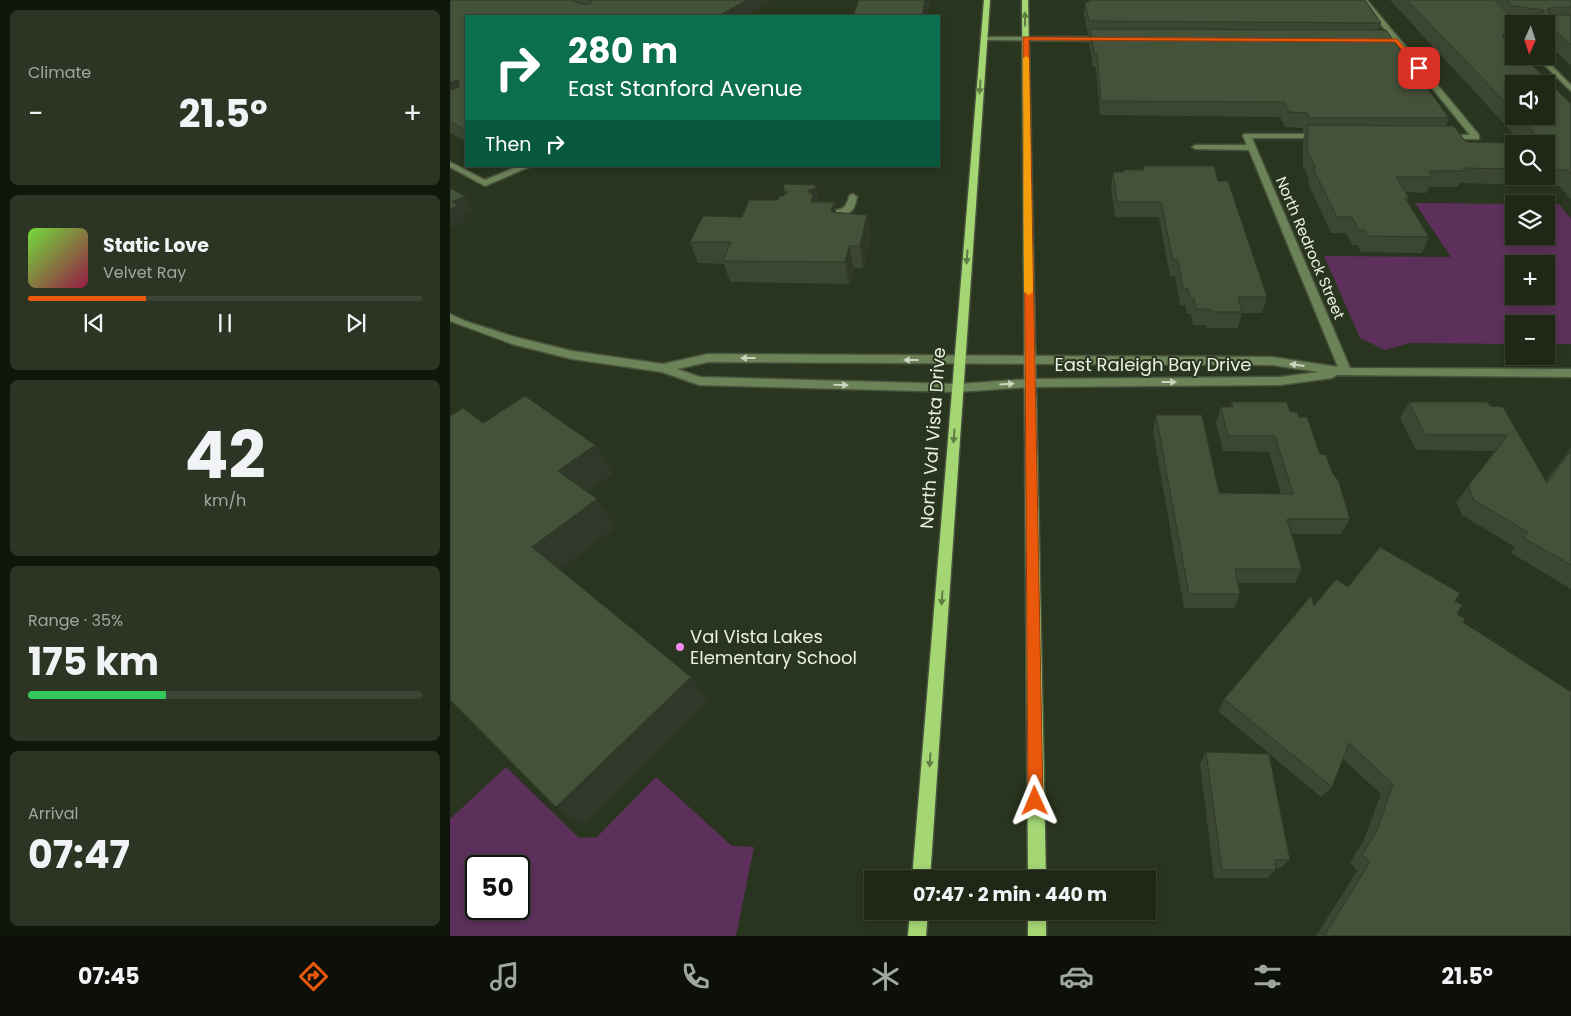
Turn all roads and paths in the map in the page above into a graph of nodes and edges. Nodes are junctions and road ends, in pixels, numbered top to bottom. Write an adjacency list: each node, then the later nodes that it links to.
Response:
1 (986, 0): 6 (main road, North Val Vista Drive)
2 (1024, 0): 7 (main road, one-way to 2)
3 (1364, 0): 10 (street)
4 (1481, 0): 5 (street)
5 (1504, 23)
6 (983, 38): 7 (street); 22 (main road, North Val Vista Drive, one-way to 22)
7 (1026, 38): 8 (street); 23 (main road)
8 (1114, 39)
9 (1387, 40): 10 (street)
10 (1397, 40): 14 (street)
11 (1547, 65): 12 (street)
12 (1571, 89)
13 (1326, 136): 16 (street, North Redrock Street)
14 (1436, 137)
15 (1196, 147): 16 (street)
16 (1252, 148): 25 (street, North Redrock Street)
17 (450, 164): 18 (street)
18 (525, 167)
19 (853, 197): 20 (street)
20 (818, 213)
21 (450, 317): 24 (street, East Raleigh Bay Drive)
22 (960, 360): 23 (street, East Raleigh Bay Drive); 24 (street, East Raleigh Bay Drive, one-way to 24); 28 (main road, North Val Vista Drive)
23 (1030, 360): 25 (street, East Raleigh Bay Drive, one-way to 23); 27 (main road)
24 (663, 368): 28 (street, East Raleigh Bay Drive, one-way to 28)
25 (1346, 372): 26 (street, East Raleigh Bay Drive); 27 (street, East Raleigh Bay Drive, one-way to 25)
26 (1571, 373)
27 (1030, 383): 28 (street, East Raleigh Bay Drive, one-way to 27); 30 (main road)
28 (958, 388): 29 (main road, North Val Vista Drive, one-way to 29)
29 (922, 870)
30 (1036, 870)
31 (918, 920): 33 (main road)
32 (1037, 920): 34 (main road)
33 (917, 936)
34 (1037, 936)

